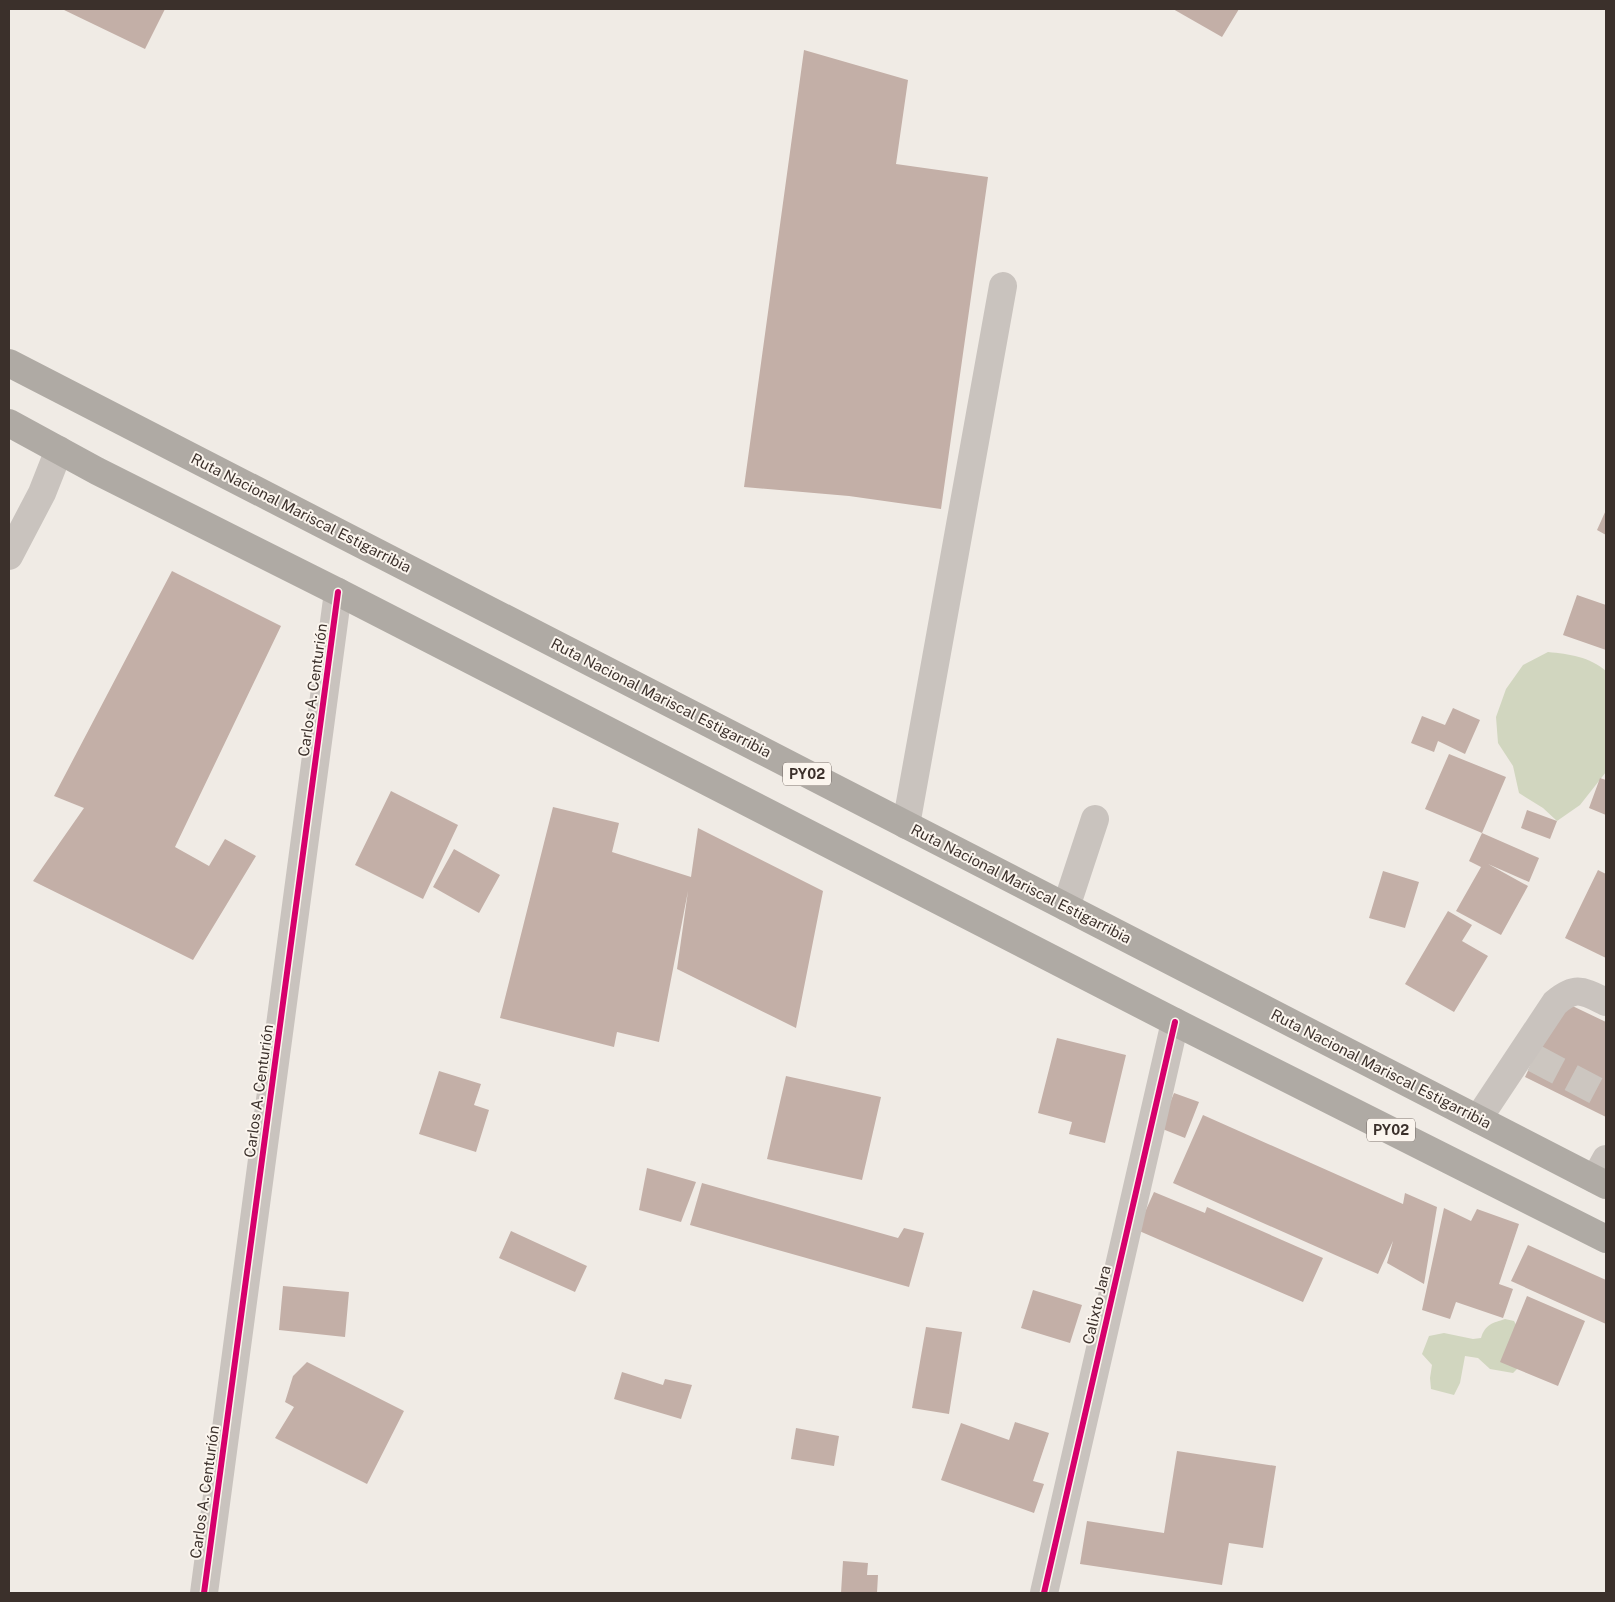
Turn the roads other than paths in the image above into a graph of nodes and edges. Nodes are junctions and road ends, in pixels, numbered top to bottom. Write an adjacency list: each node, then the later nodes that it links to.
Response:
1 (1003, 286): 8 (street)
2 (9, 363): 8 (highway, Ruta Nacional Mariscal Estigarribia / PY02)
3 (9, 424): 4 (highway, PY02)
4 (59, 450): 5 (street); 6 (highway, PY02)
5 (9, 556)
6 (338, 592): 11 (highway, PY02); 15 (street, Carlos A. Centurión)
7 (1094, 819): 9 (street)
8 (906, 824): 9 (highway, Ruta Nacional Mariscal Estigarribia / PY02)
9 (1066, 907): 12 (highway, Ruta Nacional Mariscal Estigarribia / PY02)
10 (1606, 1002): 12 (street)
11 (1175, 1022): 14 (highway, PY02); 16 (street, Calixto Jara)
12 (1478, 1119): 13 (highway, Ruta Nacional Mariscal Estigarribia / PY02)
13 (1603, 1174)
14 (1606, 1238)
15 (204, 1593)
16 (1044, 1593)

